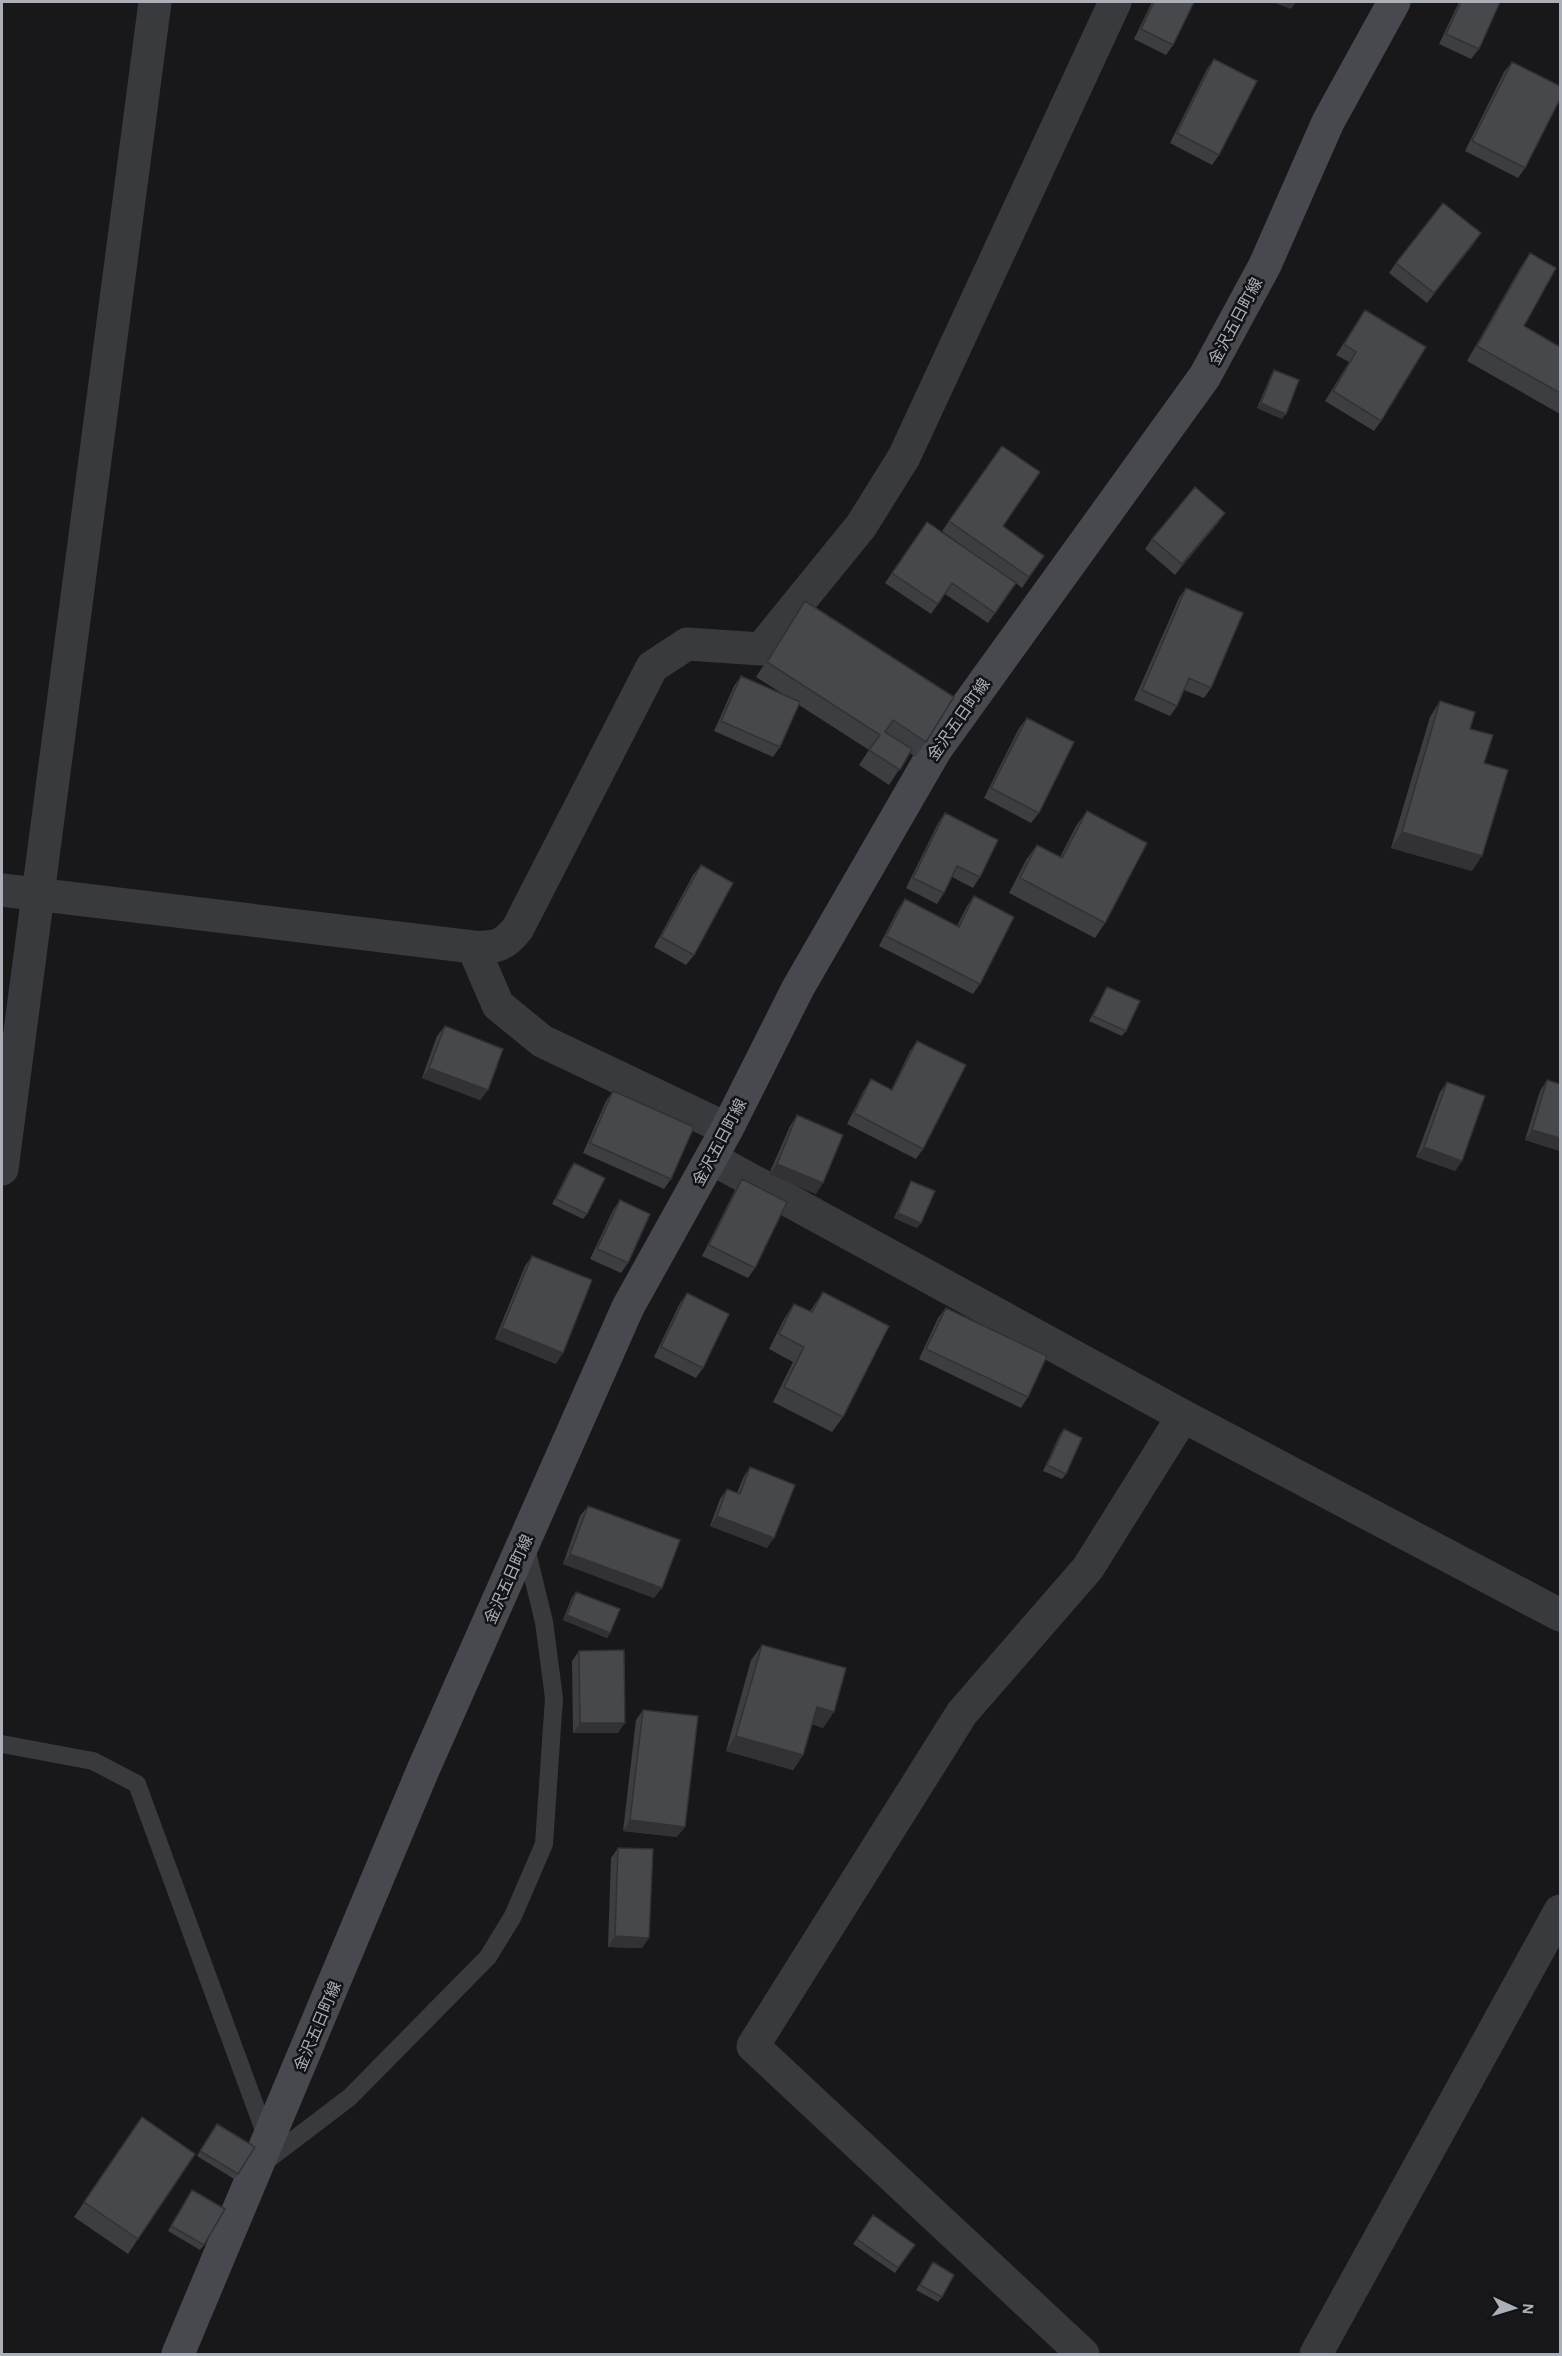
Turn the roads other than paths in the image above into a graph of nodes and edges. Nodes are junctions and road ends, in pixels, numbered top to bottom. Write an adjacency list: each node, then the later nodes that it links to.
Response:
1 (155, 2): 5 (street)
2 (1115, 2): 6 (street)
3 (1394, 2): 7 (main road, 金沢五日町線)
4 (2, 890): 5 (street)
5 (38, 895): 6 (street); 9 (street)
6 (473, 947): 7 (street)
7 (727, 1129): 8 (main road, 金沢五日町線)
8 (711, 1158): 10 (street); 11 (main road, 金沢五日町線)
9 (2, 1170)
10 (1183, 1416): 12 (street); 17 (street)
11 (524, 1542): 15 (main road, 金沢五日町線); 15 (lane)
12 (1560, 1615)
13 (2, 1744): 15 (lane)
14 (1560, 1911): 18 (street)
15 (262, 2155): 16 (main road, 金沢五日町線)
16 (178, 2355)
17 (1083, 2355)
18 (1316, 2355)

